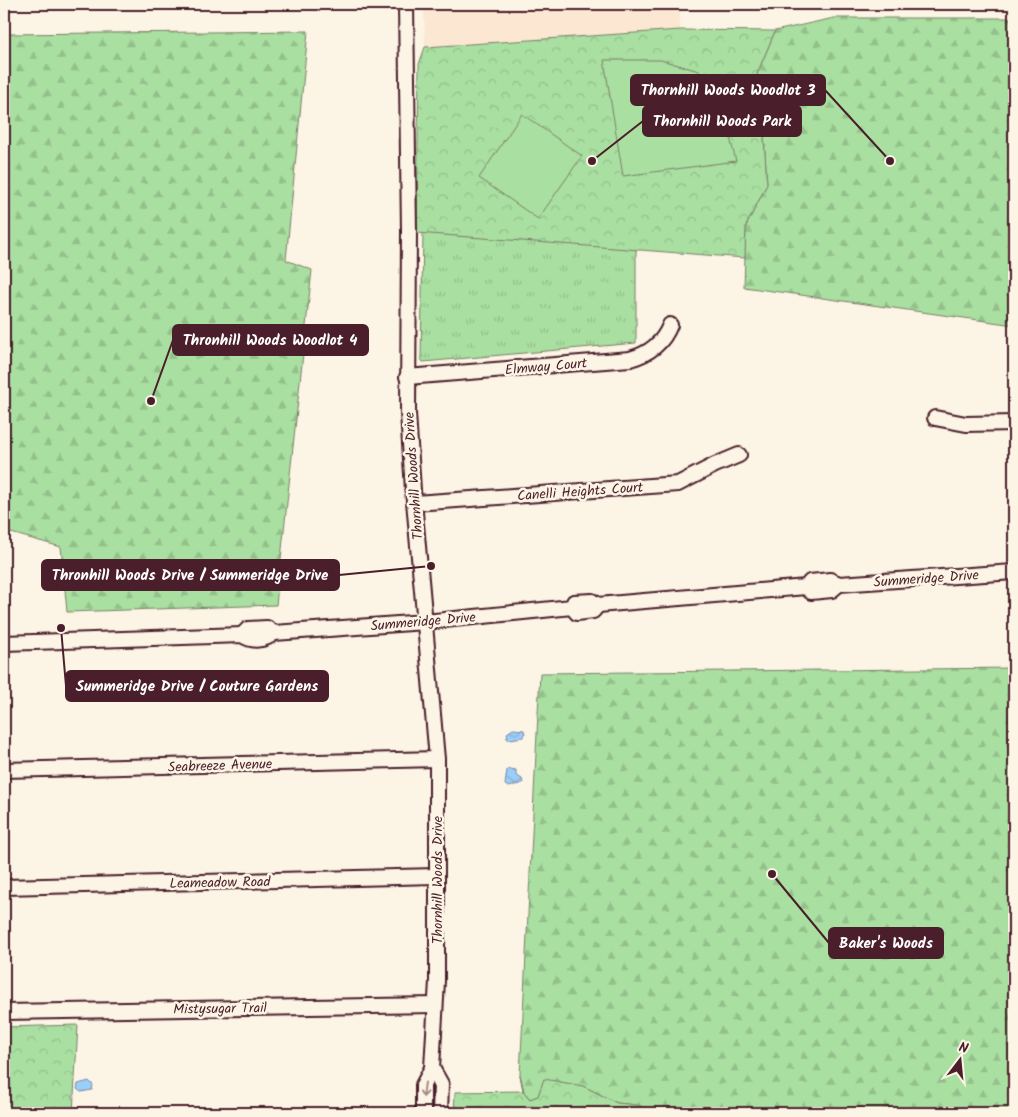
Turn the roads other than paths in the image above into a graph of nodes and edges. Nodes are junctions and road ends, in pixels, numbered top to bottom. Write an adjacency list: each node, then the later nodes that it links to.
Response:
1 (406, 4): 3 (street, Thornhill Woods Drive)
2 (670, 325): 3 (street, Elmway Court)
3 (407, 377): 7 (street, Thornhill Woods Drive)
4 (935, 418): 5 (street)
5 (1014, 424)
6 (739, 455): 7 (street, Canelli Heights Court)
7 (415, 503): 9 (street, Thornhill Woods Drive)
8 (1014, 572): 9 (street, Summeridge Drive)
9 (425, 622): 10 (street, Summeridge Drive); 11 (street, Thornhill Woods Drive)
10 (4, 643)
11 (437, 759): 12 (street, Seabreeze Avenue); 13 (street, Thornhill Woods Drive)
12 (4, 770)
13 (436, 876): 14 (street, Leameadow Road); 15 (street, Thornhill Woods Drive)
14 (4, 888)
15 (435, 1005): 16 (street, Mistysugar Trail); 17 (street, Thornhill Woods Drive)
16 (4, 1012)
17 (432, 1068): 18 (street, Thornhill Woods Drive, one-way to 18); 19 (street, Thornhill Woods Drive)
18 (423, 1113)
19 (440, 1113)

